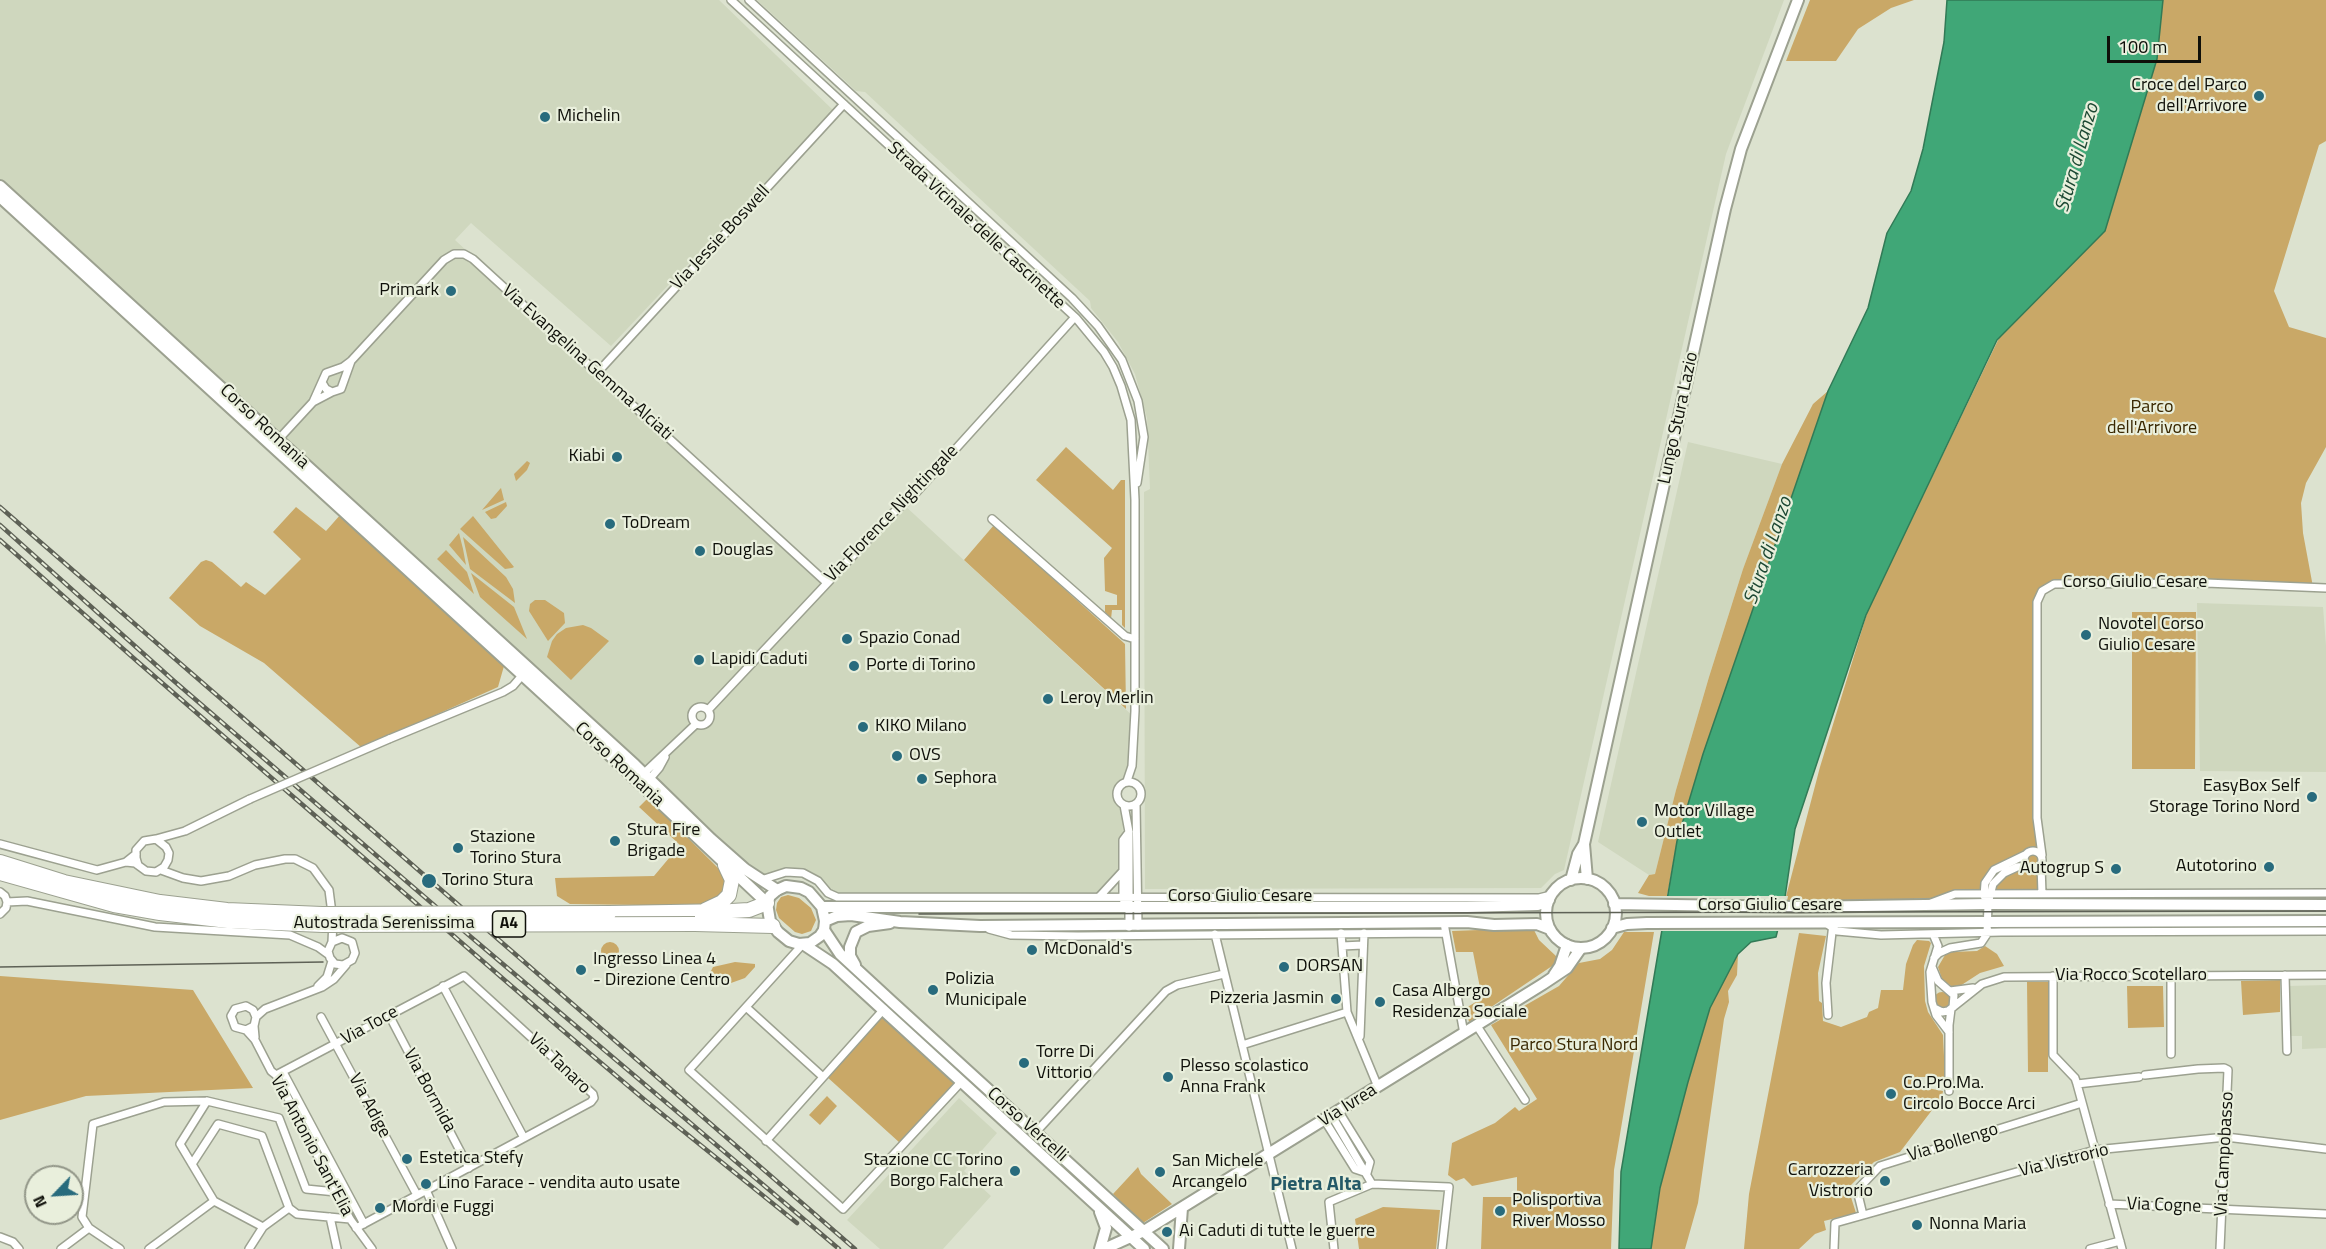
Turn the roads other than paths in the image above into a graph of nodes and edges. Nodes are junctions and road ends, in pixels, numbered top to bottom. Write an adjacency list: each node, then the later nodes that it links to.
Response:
1 (731, 0): 4 (street, Strada Vicinale delle Cascinette)
2 (749, 0): 5 (street, Strada Vicinale delle Cascinette)
3 (1797, 0): 37 (main road, Lungo Stura Lazio)
4 (844, 104): 6 (street, Strada Vicinale delle Cascinette); 12 (street, Via Jessie Boswell)
5 (902, 142): 6 (street); 18 (street, Strada Vicinale delle Cascinette)
6 (894, 151): 9 (street, Strada Vicinale delle Cascinette)
7 (0, 186): 17 (main road, Corso Romania)
8 (0, 197): 17 (main road, Corso Romania)
9 (1075, 317): 18 (street, Strada Vicinale delle Cascinette); 20 (street, Via Florence Nightingale)
10 (351, 362): 11 (street, Via Evangelina Gemma Alciati); 12 (street, Via Evangelina Gemma Alciati); 13 (street, Via Evangelina Gemma Alciati)
11 (335, 370): 13 (street); 14 (street)
12 (597, 373): 20 (street, Via Evangelina Gemma Alciati)
13 (344, 378): 15 (street)
14 (323, 384): 15 (street); 16 (street)
15 (332, 392): 16 (street)
16 (313, 402): 17 (street)
17 (275, 443): 23 (main road, Corso Romania)
18 (1135, 500): 22 (street, Strada Vicinale delle Cascinette)
19 (992, 519): 22 (street)
20 (827, 583): 24 (street, Via Florence Nightingale)
21 (2326, 588): 32 (street, Corso Giulio Cesare)
22 (1135, 639): 26 (street, Strada Vicinale delle Cascinette)
23 (526, 672): 27 (main road, Corso Romania); 33 (street, bridge)
24 (708, 710): 25 (street); 25 (street)
25 (696, 724): 27 (street)
26 (1132, 766): 28 (street); 29 (street)
27 (643, 780): 47 (main road, Corso Romania); 55 (main road, Corso Romania)
28 (1127, 781): 29 (street); 31 (street)
29 (1136, 783): 30 (street)
30 (1136, 804): 31 (street); 67 (street)
31 (1124, 805): 34 (street)
32 (2037, 830): 39 (street, Corso Giulio Cesare); 41 (street, Corso Giulio Cesare)
33 (185, 831): 35 (street); 38 (street)
34 (1129, 832): 51 (street); 67 (street)
35 (156, 839): 38 (street); 40 (street)
36 (0, 844): 44 (street)
37 (1584, 844): 54 (main road, Lungo Stura Lazio); 56 (main road, Lungo Stura Lazio)
38 (168, 849): 42 (street)
39 (2028, 852): 41 (street); 48 (street); 63 (street)
40 (136, 854): 44 (street); 45 (street)
41 (2042, 855): 46 (street)
42 (168, 861): 49 (street); 53 (street)
43 (0, 862): 74 (highway, Autostrada Serenissima / A4)
44 (126, 862): 45 (street)
45 (138, 865): 49 (street)
46 (2041, 865): 48 (street); 61 (street)
47 (725, 866): 68 (main road, Corso Romania); 73 (highway)
48 (2026, 866): 63 (street)
49 (161, 870): 53 (street)
50 (794, 872): 55 (street); 57 (street); 66 (street, Corso Giulio Cesare)
51 (1122, 872): 62 (street); 67 (street)
52 (0, 873): 74 (highway, Autostrada Serenissima / A4)
53 (183, 878): 74 (street)
54 (1587, 879): 56 (main road); 69 (main road)
55 (761, 880): 58 (main road, Corso Romania)
56 (1571, 880): 64 (main road)
57 (792, 886): 58 (main road); 71 (main road)
58 (777, 890): 68 (main road)
59 (0, 892): 65 (street)
60 (2326, 893): 61 (street, Corso Giulio Cesare)
61 (2042, 894): 63 (street, Corso Giulio Cesare)
62 (1099, 897): 66 (street, Corso Giulio Cesare); 67 (street, Corso Giulio Cesare)
63 (1987, 897): 69 (main road, Corso Giulio Cesare); 70 (main road, Corso Giulio Cesare); 83 (street)
64 (1550, 898): 67 (main road, Corso Giulio Cesare); 81 (main road)
65 (7, 902): 72 (street); 97 (street)
66 (929, 902): 67 (main road, Corso Giulio Cesare); 71 (main road, Corso Giulio Cesare)
67 (1130, 902): 85 (street)
68 (767, 903): 73 (highway, Autostrada Serenissima / A4); 79 (main road)
69 (1614, 904): 82 (main road)
70 (2326, 905)
71 (822, 907): 78 (main road)
72 (0, 914)
73 (696, 916): 74 (highway, Autostrada Serenissima / A4, bridge); 79 (highway, Autostrada Serenissima / A4)
74 (326, 920): 91 (street); 92 (street)
75 (2326, 921): 83 (main road, Corso Giulio Cesare)
76 (900, 922): 78 (main road, Corso Giulio Cesare); 85 (main road, Corso Giulio Cesare); 102 (main road)
77 (1830, 924): 82 (main road, Corso Giulio Cesare); 83 (main road, Corso Giulio Cesare); 90 (street, Corso Giulio Cesare); 123 (street, Corso Giulio Cesare)
78 (825, 925): 93 (main road); 102 (main road, Corso Vercelli)
79 (773, 926): 93 (main road)
80 (1444, 928): 81 (main road, Corso Giulio Cesare); 84 (main road, Corso Giulio Cesare); 88 (street, Corso Giulio Cesare); 129 (street)
81 (1550, 928): 95 (main road)
82 (1612, 928): 98 (main road)
83 (1987, 928): 86 (street, Corso Giulio Cesare); 90 (street, Corso Giulio Cesare); 100 (street)
84 (1297, 929): 85 (main road, Corso Giulio Cesare); 87 (street, Corso Giulio Cesare); 89 (street, Corso Giulio Cesare)
85 (1134, 930): 89 (street, Corso Giulio Cesare)
86 (2326, 931)
87 (1341, 933): 88 (street, Corso Giulio Cesare); 96 (street)
88 (1364, 933): 94 (street)
89 (1215, 934): 103 (street)
90 (1933, 934): 100 (street)
91 (342, 938): 92 (street); 101 (street)
92 (331, 944): 97 (street); 99 (street)
93 (803, 944): 116 (street); 119 (main road, Corso Vercelli)
94 (1363, 945): 96 (street); 130 (street)
95 (1568, 945): 98 (main road); 109 (main road, Via Ivrea)
96 (1342, 946): 120 (street)
97 (318, 947): 99 (street)
98 (1581, 948): 109 (main road, Via Ivrea)
99 (330, 958): 101 (street); 112 (street)
100 (1933, 962): 113 (street); 114 (street)
101 (346, 964): 112 (street)
102 (858, 970): 115 (main road, Corso Vercelli)
103 (1224, 974): 133 (street); 146 (street)
104 (2286, 975): 105 (street, Via Rocco Scotellaro); 108 (street, Via Rocco Scotellaro); 134 (street)
105 (2326, 975)
106 (464, 976): 110 (street, Via Toce); 148 (street, Via Tanaro)
107 (2053, 976): 108 (street, Via Rocco Scotellaro); 111 (street, Via Rocco Scotellaro); 139 (street)
108 (2170, 976): 135 (street)
109 (1551, 978): 126 (main road, Via Ivrea)
110 (443, 986): 122 (street, Via Toce); 148 (street)
111 (1979, 986): 113 (street, Via Rocco Scotellaro); 118 (street, Via Rocco Scotellaro)
112 (314, 990): 121 (street)
113 (1948, 990): 114 (street); 118 (street)
114 (1932, 996): 117 (street)
115 (891, 1001): 119 (street); 146 (main road, Corso Vercelli)
116 (746, 1007): 137 (street); 149 (street)
117 (1934, 1008): 118 (street); 128 (street)
118 (1952, 1008): 128 (street)
119 (882, 1011): 137 (street); 138 (main road, Corso Vercelli)
120 (1347, 1012): 130 (street); 133 (street)
121 (254, 1013): 125 (street); 127 (street)
122 (389, 1015): 132 (street, Via Toce); 154 (street, Via Bormida)
123 (1828, 1015)
124 (321, 1017): 132 (street, Via Adige)
125 (254, 1026): 127 (street); 131 (street, Via Antonio Sant'Elia)
126 (1477, 1026): 129 (main road, Via Ivrea); 143 (street)
127 (246, 1030): 131 (street, Via Antonio Sant'Elia)
128 (1949, 1032): 141 (street)
129 (1464, 1034): 140 (main road, Via Ivrea)
130 (1360, 1038): 140 (street)
131 (255, 1040): 136 (street, Via Antonio Sant'Elia)
132 (336, 1045): 136 (street, Via Toce); 159 (street, Via Adige)
133 (1242, 1045): 152 (street)
134 (2287, 1050)
135 (2170, 1054)
136 (279, 1074): 158 (street, Via Antonio Sant'Elia); 170 (street, Via Antonio Sant'Elia)
137 (823, 1077): 149 (street)
138 (962, 1081): 149 (street); 161 (main road, Corso Vercelli)
139 (2077, 1084): 144 (street); 147 (street, Via Campobasso)
140 (1378, 1087): 145 (main road, Via Ivrea)
141 (1949, 1091)
142 (207, 1101): 153 (street); 158 (street); 172 (street)
143 (1525, 1101)
144 (2082, 1103): 151 (street); 166 (street, Via Bollengo)
145 (1332, 1116): 152 (main road, Via Ivrea); 155 (street); 155 (street)
146 (1036, 1132): 174 (main road, Corso Vercelli)
147 (2226, 1137): 150 (street, Via Vistrorio); 151 (street, Via Vistrorio); 165 (street, Via Campobasso)
148 (524, 1138): 154 (street, Via Tanaro)
149 (766, 1141)
150 (2326, 1149)
151 (2095, 1150): 162 (street); 166 (street, Via Vistrorio)
152 (1269, 1154): 164 (main road, Via Ivrea); 190 (street)
153 (192, 1164): 160 (street); 163 (street)
154 (469, 1168): 157 (street, Via Tanaro)
155 (1367, 1173): 156 (street)
156 (1372, 1184): 191 (street); 192 (street)
157 (426, 1190): 159 (street, Via Tanaro); 185 (street)
158 (336, 1192): 169 (street, Via Antonio Sant'Elia)
159 (417, 1195): 170 (street, Via Tanaro)
160 (214, 1201): 171 (street); 181 (street)
161 (1095, 1204): 175 (main road, Corso Vercelli); 186 (main road)
162 (2109, 1204): 165 (street, Via Cogne); 177 (street)
163 (289, 1208): 168 (street); 171 (street)
164 (1182, 1208): 174 (main road, Via Ivrea); 189 (main road)
165 (2222, 1209): 167 (street, Via Cogne); 195 (street, Via Campobasso)
166 (1863, 1215): 193 (street, Via Vistrorio)
167 (2326, 1215)
168 (330, 1217): 169 (street); 183 (street)
169 (350, 1219): 173 (street, Via Antonio Sant'Elia)
170 (364, 1224): 173 (street, Via Tanaro)
171 (263, 1227): 182 (street)
172 (89, 1228): 179 (street); 180 (street)
173 (356, 1228): 184 (street, Via Antonio Sant'Elia)
174 (1144, 1231): 175 (main road, Via Ivrea); 188 (main road, Corso Vercelli)
175 (1131, 1237): 186 (main road, Via Ivrea); 187 (main road, Corso Vercelli)
176 (2, 1239): 178 (street)
177 (2121, 1245): 194 (street)
178 (19, 1249)
179 (61, 1249)
180 (120, 1249)
181 (149, 1249)
182 (249, 1249)
183 (337, 1249)
184 (372, 1249)
185 (452, 1249)
186 (1102, 1249)
187 (1144, 1249)
188 (1163, 1249)
189 (1179, 1249)
190 (1292, 1249)
191 (1334, 1249)
192 (1442, 1249)
193 (1834, 1249)
194 (2090, 1249)
195 (2220, 1249)

